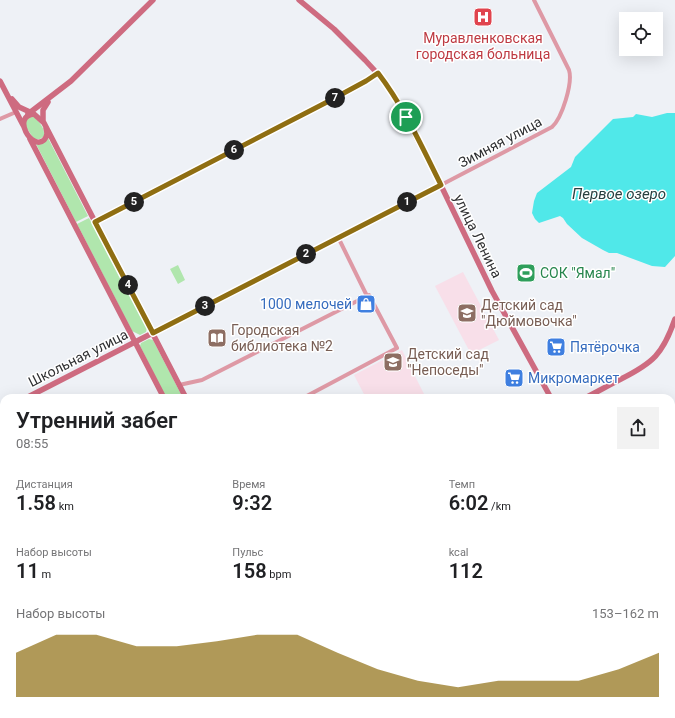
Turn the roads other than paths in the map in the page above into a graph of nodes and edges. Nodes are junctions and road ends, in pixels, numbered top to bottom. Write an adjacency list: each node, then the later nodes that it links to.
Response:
1 (153, 0): 6 (main road)
2 (299, 0): 4 (main road, улица Ленина)
3 (534, 0): 14 (street, Зимняя улица)
4 (378, 73): 14 (main road, улица Ленина); 15 (street)
5 (1, 82): 8 (main road)
6 (53, 96): 7 (main road); 11 (main road)
7 (37, 106): 8 (main road); 9 (main road)
8 (17, 110): 9 (main road); 10 (street); 12 (main road)
9 (30, 114): 11 (main road); 12 (main road)
10 (0, 119)
11 (45, 125): 13 (main road); 15 (main road)
12 (25, 130): 13 (main road)
13 (29, 136): 20 (main road)
14 (441, 185): 16 (main road, Школьная улица); 26 (main road, улица Ленина)
15 (95, 222): 19 (main road)
16 (338, 237): 17 (street); 19 (main road, Школьная улица)
17 (368, 295): 21 (street); 25 (street)
18 (675, 319): 27 (main road)
19 (153, 333): 20 (main road, Школьная улица); 21 (main road)
20 (135, 342): 22 (main road, Школьная улица); 23 (main road)
21 (180, 385): 24 (main road)
22 (34, 394)
23 (162, 394)
24 (184, 394)
25 (311, 394)
26 (549, 394)
27 (593, 394)

